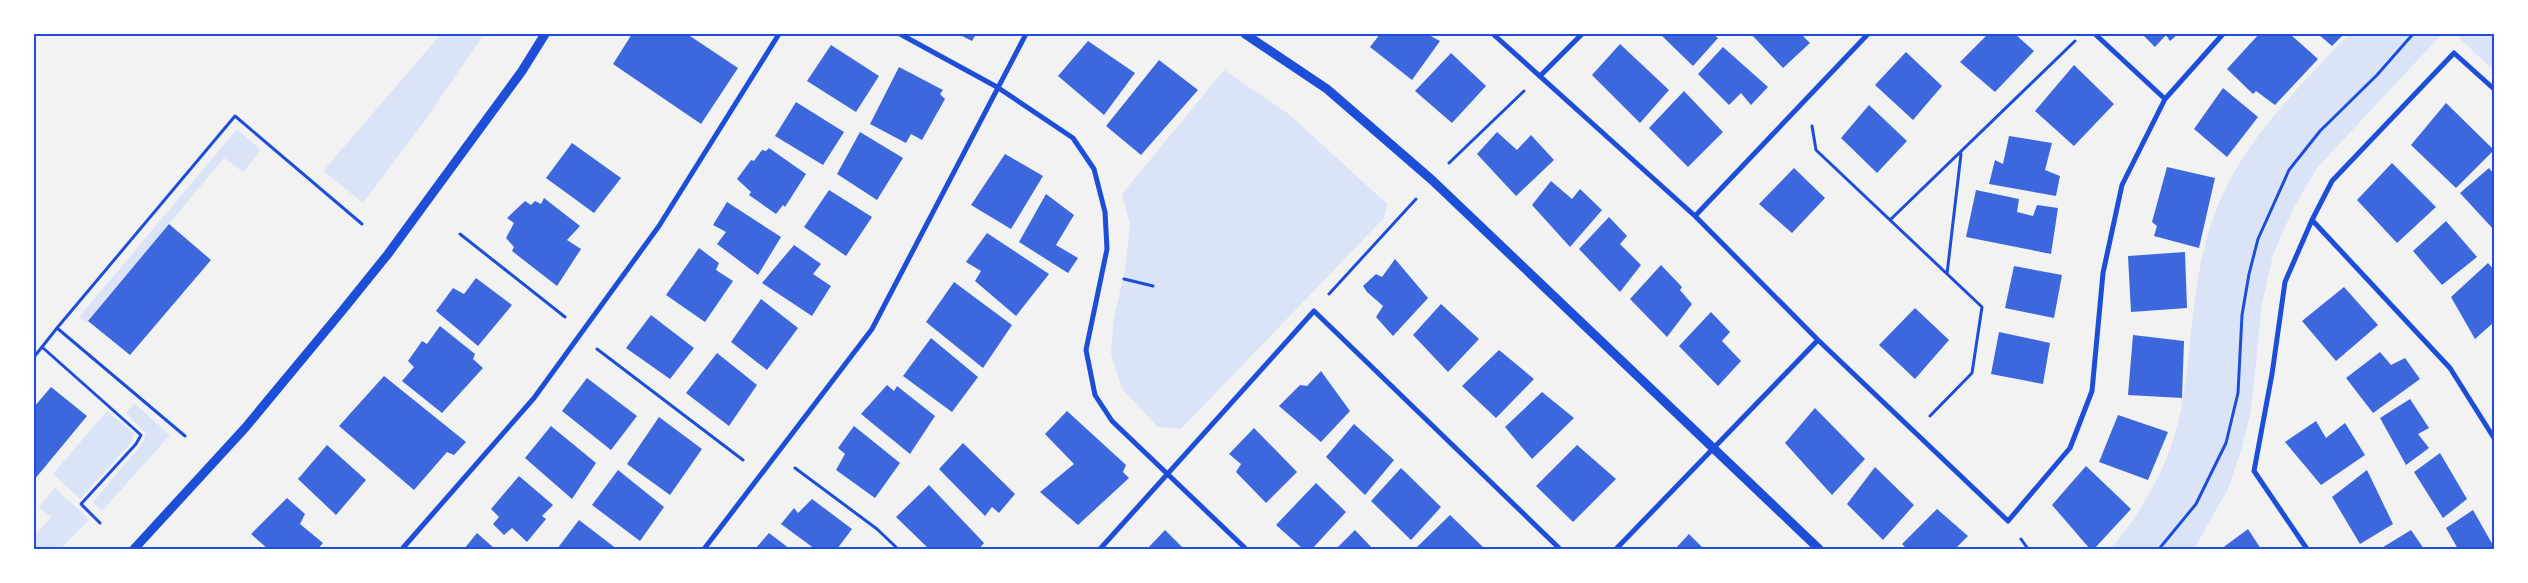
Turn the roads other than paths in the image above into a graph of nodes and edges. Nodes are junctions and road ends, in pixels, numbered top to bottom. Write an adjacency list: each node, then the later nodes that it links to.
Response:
1 (546, 34): 21 (street)
2 (779, 34): 22 (street)
3 (900, 34): 12 (street)
4 (1026, 34): 12 (street)
5 (1245, 34): 19 (street)
6 (1493, 34): 11 (street)
7 (1582, 34): 11 (street)
8 (1868, 34): 15 (street)
9 (2095, 34): 14 (street)
10 (2222, 34): 14 (street)
11 (1540, 76): 15 (street)
12 (997, 87): 20 (street); 23 (street)
13 (2494, 89): 16 (street)
14 (2165, 100): 17 (street)
15 (1695, 216): 17 (street)
16 (2312, 220): 18 (street); 29 (street)
17 (1818, 340): 19 (street)
18 (2494, 438)
19 (1713, 448): 27 (street); 28 (street)
20 (1166, 474): 24 (street); 25 (street); 26 (street)
21 (134, 549)
22 (402, 549)
23 (704, 549)
24 (1100, 549)
25 (1246, 549)
26 (1560, 549)
27 (1616, 549)
28 (1819, 549)
29 (2307, 549)

